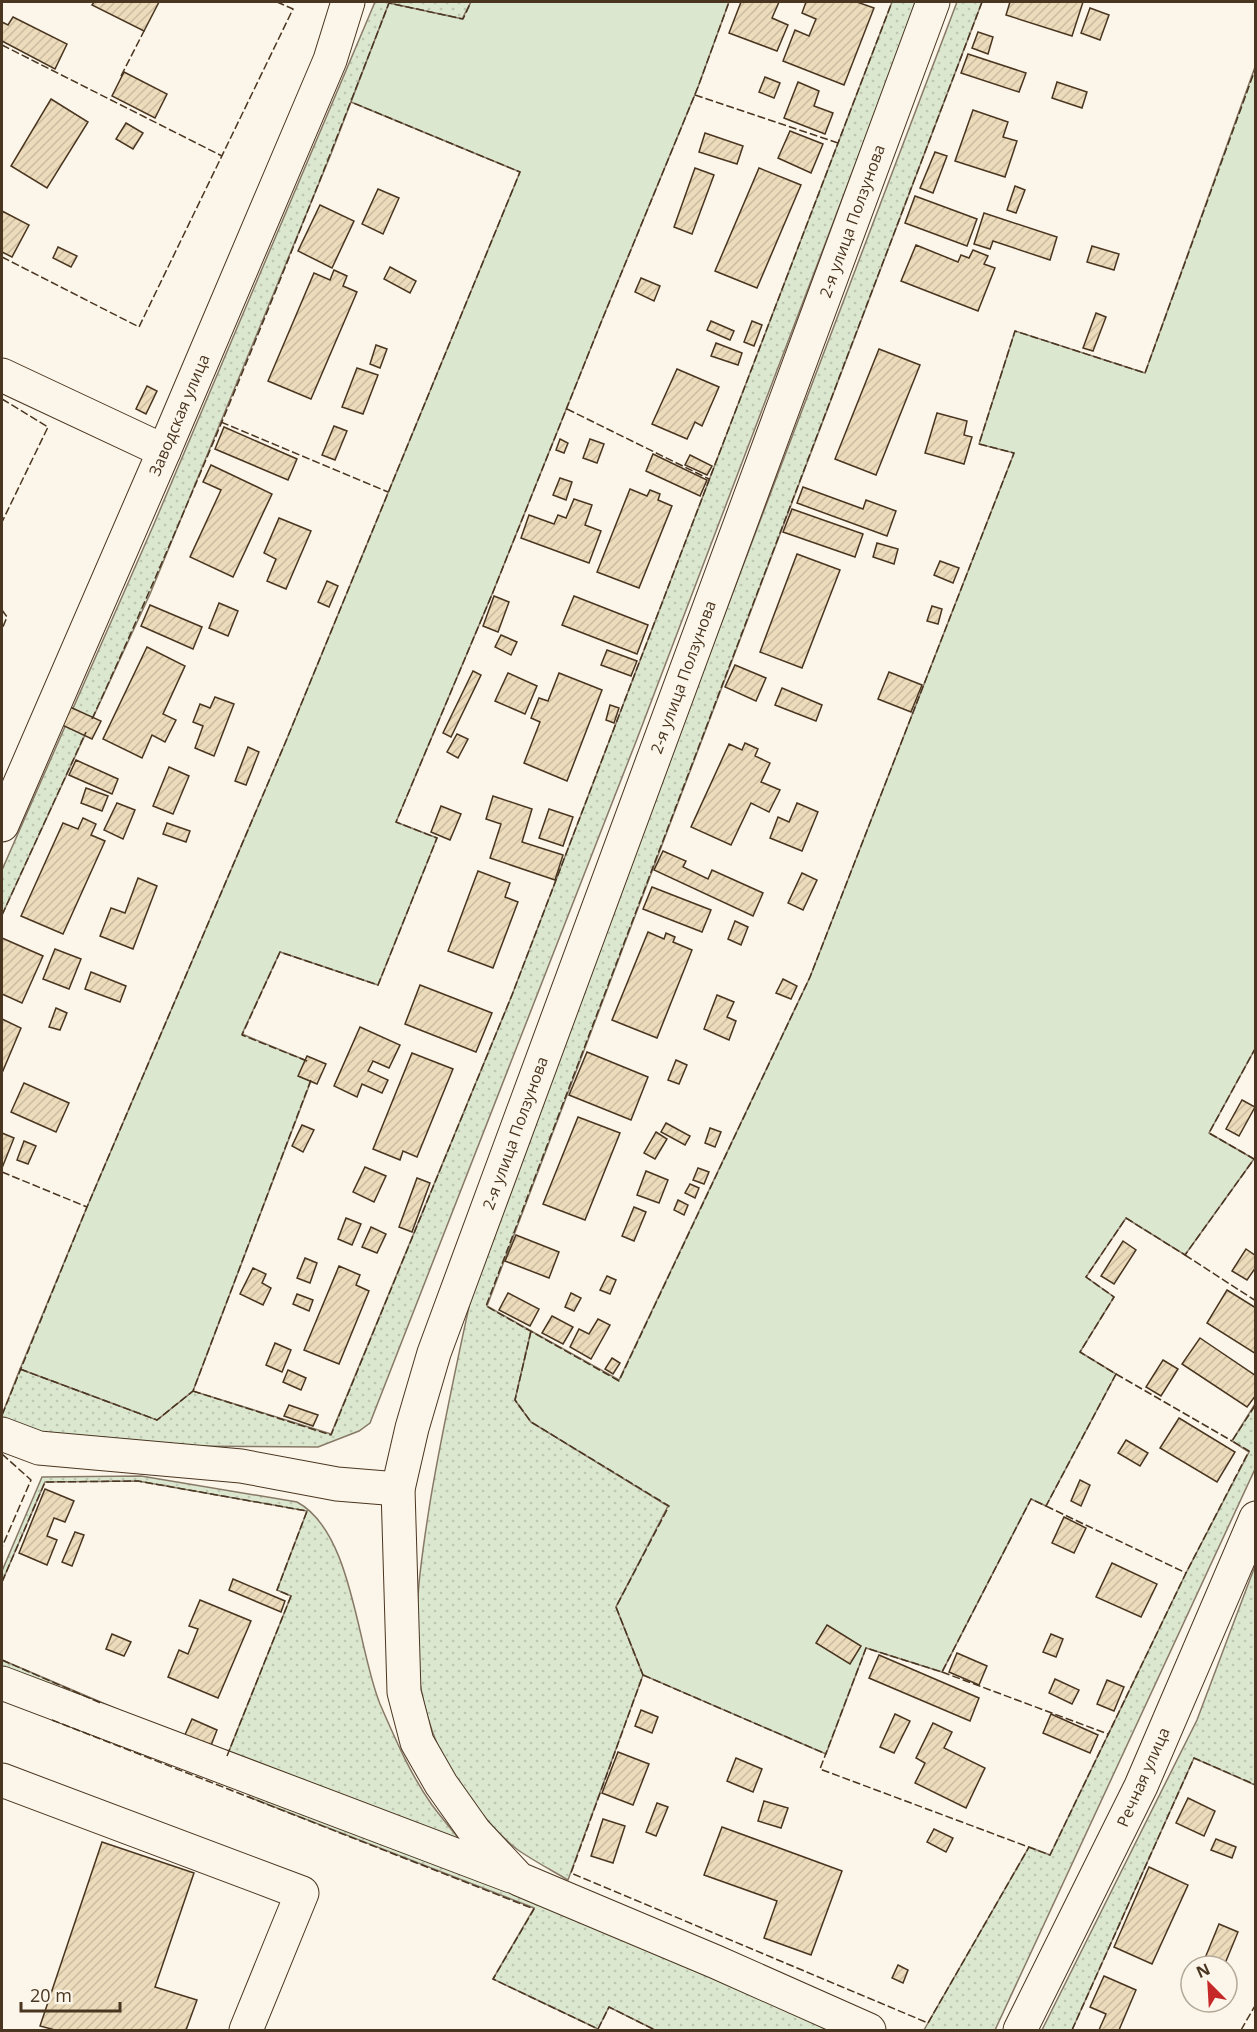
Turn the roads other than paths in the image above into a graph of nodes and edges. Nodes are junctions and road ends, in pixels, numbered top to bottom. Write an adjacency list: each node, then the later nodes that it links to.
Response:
1 (348, 2): 4 (street, Заводская улица)
2 (933, 2): 7 (street, 2-я улица Ползунова)
3 (2, 375): 4 (street)
4 (164, 451): 5 (street, Заводская улица)
5 (2, 825)
6 (2, 1434): 7 (street)
7 (398, 1489): 11 (street, 2-я улица Ползунова)
8 (1256, 1518): 14 (street, Речная улица)
9 (2, 1683): 11 (street)
10 (2, 1780): 13 (street)
11 (519, 1879): 12 (street)
12 (856, 2028)
13 (246, 2031)
14 (1020, 2031)

